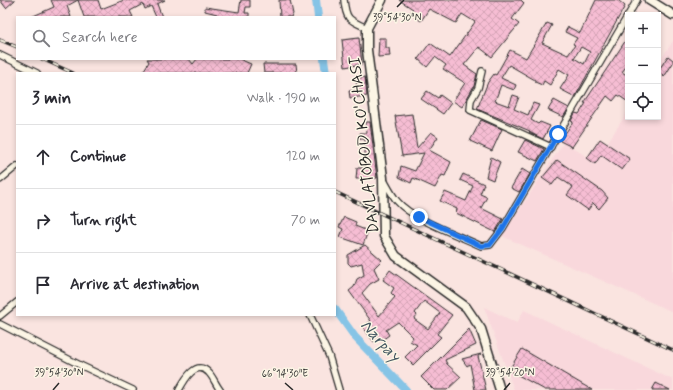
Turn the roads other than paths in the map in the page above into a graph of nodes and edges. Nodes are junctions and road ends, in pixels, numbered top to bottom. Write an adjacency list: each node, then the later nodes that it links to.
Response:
1 (344, 0): 6 (street)
2 (382, 0): 6 (street, DAVLATOBOD KO'CHASI)
3 (637, 0): 10 (street)
4 (649, 0): 5 (street)
5 (673, 15)
6 (367, 28): 12 (street, DAVLATOBOD KO'CHASI)
7 (0, 55): 9 (street)
8 (482, 71): 10 (street)
9 (36, 72)
10 (550, 147): 12 (street)
11 (16, 167): 13 (street)
12 (383, 178): 22 (street, DAVLATOBOD KO'CHASI)
13 (0, 180)
14 (16, 303): 15 (street)
15 (0, 316)
16 (310, 316): 21 (street)
17 (0, 324): 18 (street)
18 (133, 390)
19 (179, 390): 20 (street)
20 (220, 390)
21 (339, 390)
22 (500, 390)

